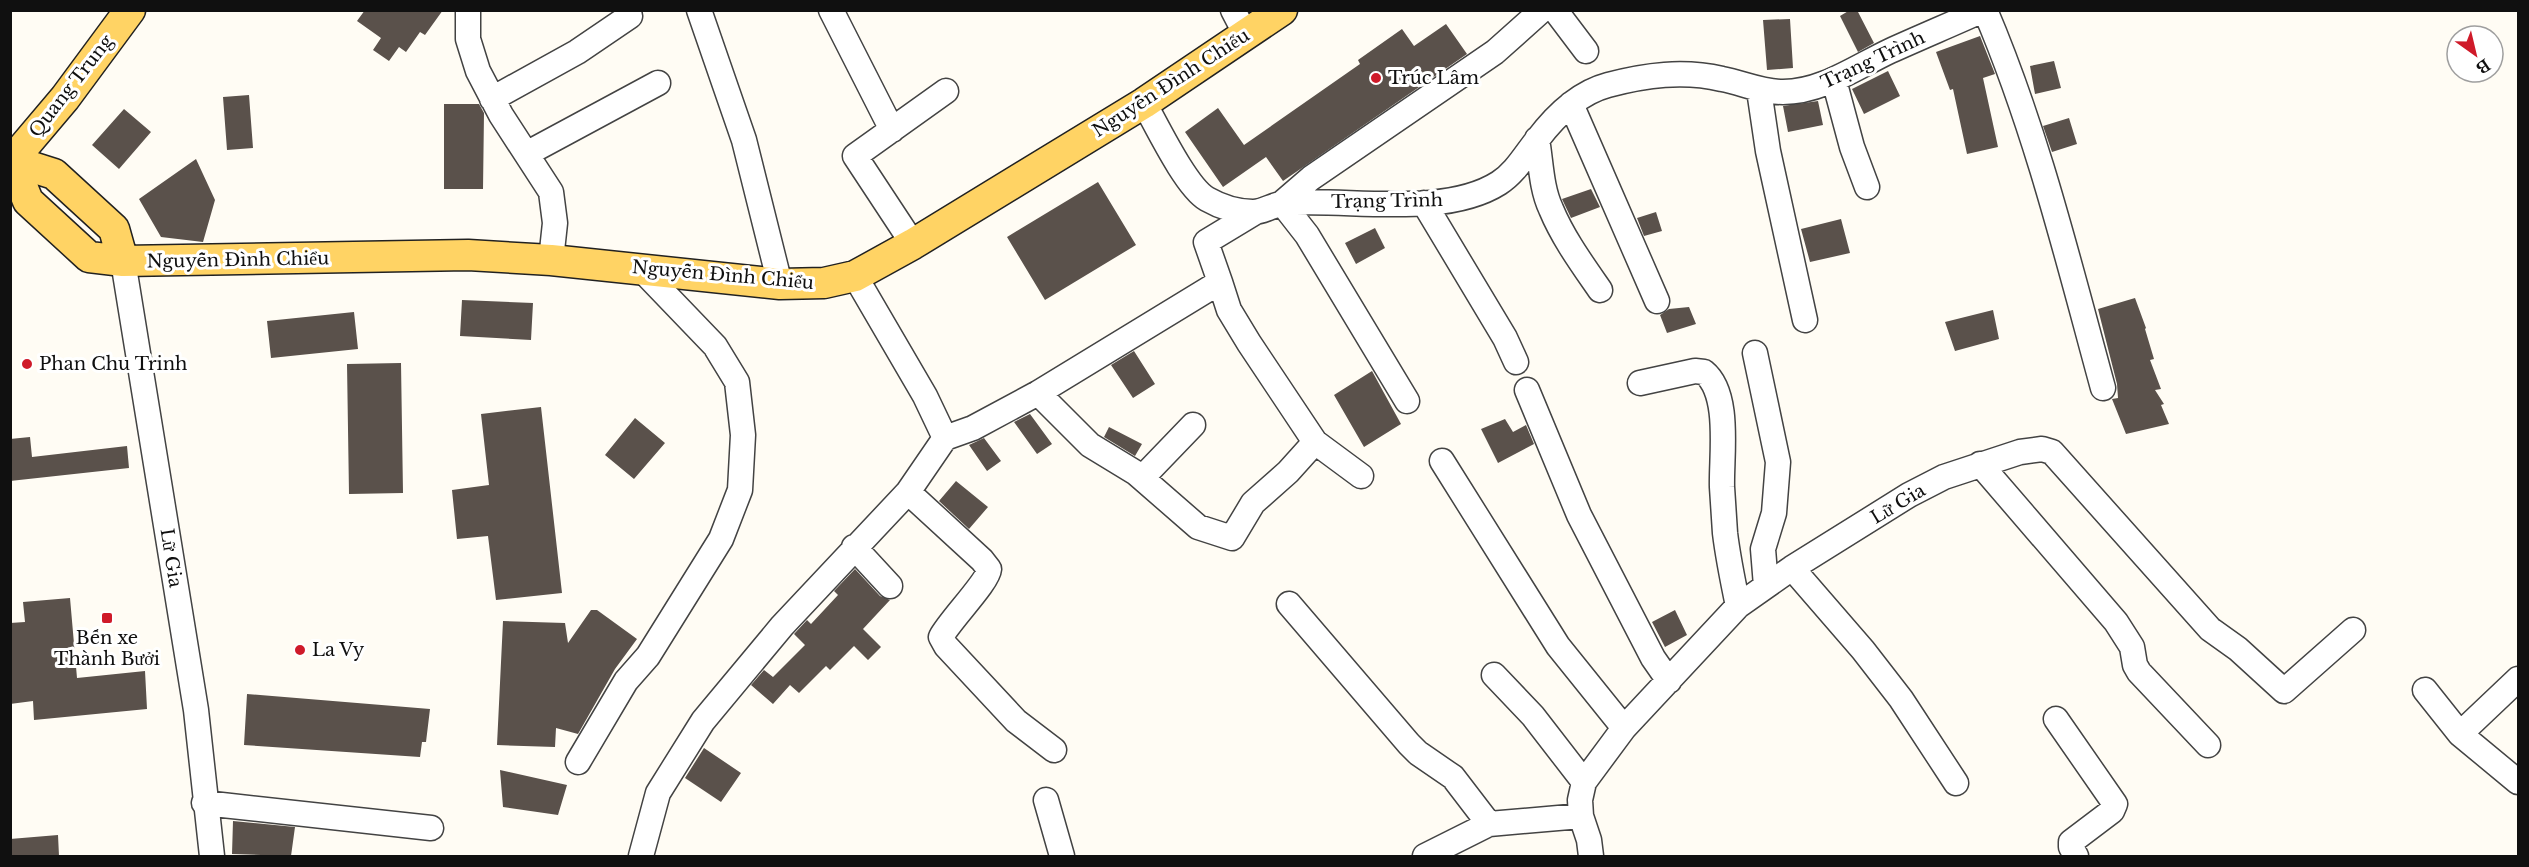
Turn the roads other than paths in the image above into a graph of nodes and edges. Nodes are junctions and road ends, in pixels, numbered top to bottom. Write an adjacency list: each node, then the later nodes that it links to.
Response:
1 (130, 10): 22 (main road, Quang Trung)
2 (468, 10): 16 (street)
3 (699, 10): 33 (street)
4 (831, 10): 19 (street)
5 (1282, 10): 10 (main road, Nguyễn Đình Chiểu)
6 (1542, 10): 24 (street)
7 (1555, 10): 11 (street)
8 (1984, 10): 12 (street, Trạng Trình); 40 (street)
9 (630, 16): 16 (street)
10 (1239, 23): 17 (main road, Nguyễn Đình Chiểu)
11 (1587, 51)
12 (1834, 80): 14 (street, Trạng Trình); 23 (street)
13 (657, 83): 21 (street)
14 (1759, 90): 18 (street, Trạng Trình); 36 (street)
15 (946, 91): 19 (street)
16 (492, 99): 21 (street)
17 (1144, 103): 26 (street); 27 (main road, Nguyễn Đình Chiểu)
18 (1570, 104): 20 (street, Trạng Trình); 35 (street)
19 (892, 130): 27 (street)
20 (1537, 139): 25 (street, Trạng Trình); 34 (street)
21 (528, 153): 28 (street)
22 (11, 162): 29 (main road)
23 (1867, 187)
24 (1282, 203): 25 (street, Trạng Trình); 26 (street, Trạng Trình); 43 (street)
25 (1424, 203): 38 (street)
26 (1254, 213): 32 (street, Trạng Trình)
27 (913, 244): 31 (main road, Nguyễn Đình Chiểu)
28 (551, 260): 29 (main road, Nguyễn Đình Chiểu); 30 (main road, Nguyễn Đình Chiểu)
29 (123, 261): 73 (street, Lữ Gia)
30 (641, 269): 33 (main road, Nguyễn Đình Chiểu); 68 (street)
31 (855, 276): 33 (main road, Nguyễn Đình Chiểu); 45 (street)
32 (1220, 282): 42 (street); 46 (street)
33 (780, 284)
34 (1600, 290)
35 (1657, 301)
36 (1805, 320)
37 (1755, 353): 55 (street)
38 (1516, 362)
39 (1640, 383): 57 (street)
40 (2103, 388)
41 (1527, 390): 61 (street)
42 (1038, 393): 45 (street); 50 (street)
43 (1407, 401)
44 (1193, 425): 50 (street)
45 (945, 438): 51 (street)
46 (1315, 442): 49 (street); 50 (street)
47 (1442, 461): 64 (street)
48 (1980, 464): 53 (street, Lữ Gia); 58 (street, Lữ Gia); 66 (street)
49 (1360, 477)
50 (1142, 478)
51 (908, 492): 52 (street); 67 (street)
52 (854, 547): 54 (street); 78 (street)
53 (1792, 567): 55 (street, Lữ Gia); 71 (street)
54 (890, 586)
55 (1766, 586): 57 (street, Lữ Gia)
56 (1289, 604): 75 (street)
57 (1738, 606): 61 (street, Lữ Gia)
58 (2353, 630)
59 (1494, 675): 69 (street)
60 (2518, 679): 65 (street)
61 (1669, 681): 64 (street, Lữ Gia)
62 (2425, 690): 65 (street)
63 (2056, 719): 82 (street)
64 (1624, 728): 69 (street, Lữ Gia)
65 (2460, 734): 70 (street)
66 (2208, 745)
67 (1054, 750)
68 (578, 762)
69 (1584, 782): 74 (street)
70 (2518, 782)
71 (1956, 783)
72 (1046, 800): 79 (street)
73 (204, 803): 76 (street); 77 (street, Lữ Gia)
74 (1581, 816): 75 (street); 81 (street)
75 (1489, 824): 80 (street)
76 (432, 828)
77 (212, 856)
78 (641, 856)
79 (1062, 856)
80 (1425, 856)
81 (1591, 856)
82 (2076, 856)

